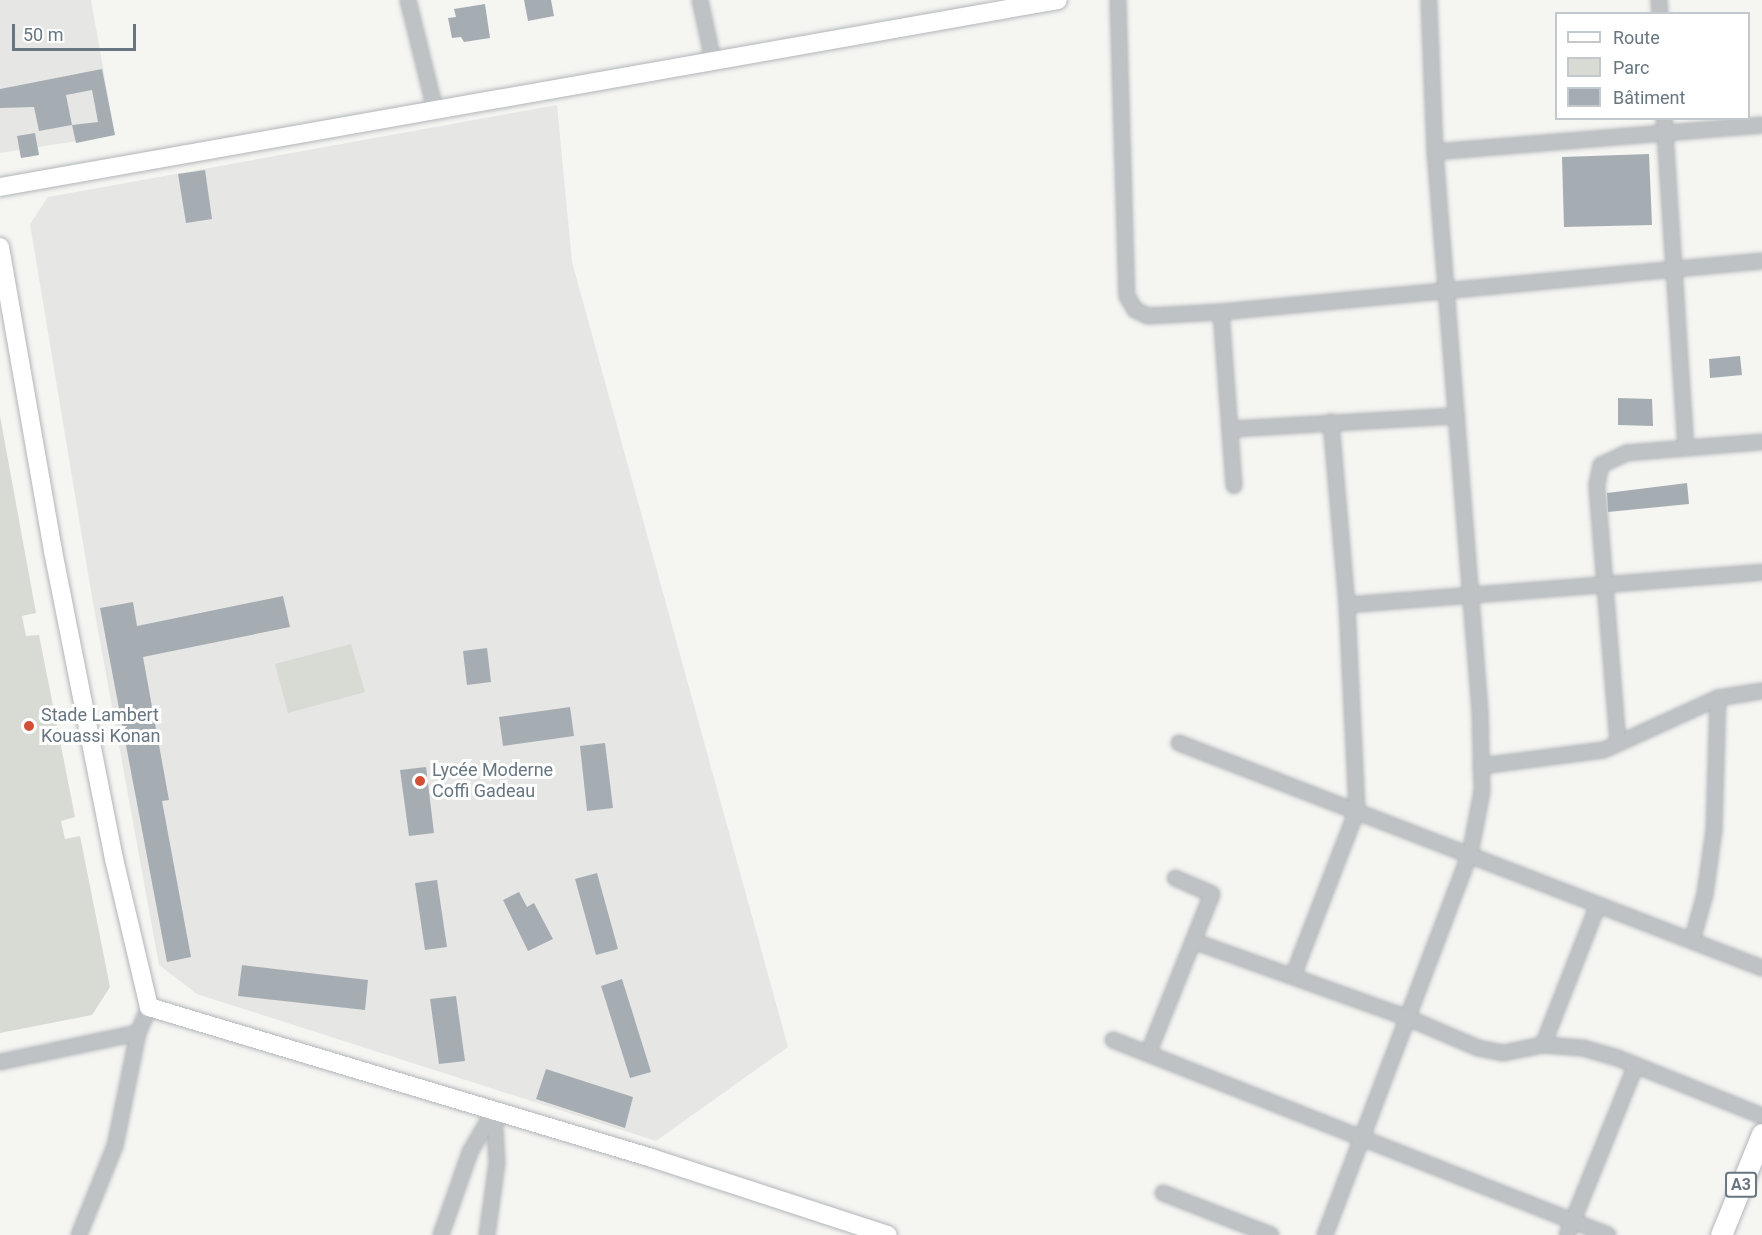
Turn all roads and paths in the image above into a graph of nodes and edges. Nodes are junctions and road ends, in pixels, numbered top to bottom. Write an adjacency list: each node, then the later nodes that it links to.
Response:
1 (408, 0): 7 (street)
2 (700, 0): 6 (street)
3 (1058, 0): 6 (street)
4 (1118, 0): 16 (street)
5 (1429, 0): 10 (street)
6 (713, 60): 7 (street)
7 (435, 109): 11 (street)
8 (1762, 125): 9 (street)
9 (1665, 126): 10 (street); 14 (street)
10 (1435, 152): 15 (street)
11 (0, 186)
12 (0, 247): 40 (street)
13 (1762, 261): 14 (street)
14 (1677, 267): 15 (street); 21 (street)
15 (1447, 291): 16 (street); 17 (street)
16 (1221, 312): 19 (street)
17 (1457, 416): 18 (street); 25 (street)
18 (1331, 422): 19 (street); 26 (street)
19 (1231, 429): 22 (street)
20 (1762, 442): 21 (street)
21 (1686, 448): 24 (street)
22 (1234, 486)
23 (1762, 572): 24 (street)
24 (1606, 584): 25 (street); 30 (street)
25 (1472, 593): 26 (street); 31 (street)
26 (1347, 605): 32 (street)
27 (1762, 691): 28 (street)
28 (1718, 698): 30 (street); 37 (street)
29 (1179, 743): 32 (street)
30 (1618, 744): 31 (street)
31 (1481, 766): 33 (street)
32 (1357, 810): 33 (street); 39 (street)
33 (1470, 854): 35 (street); 41 (street)
34 (1175, 878): 36 (street)
35 (1598, 904): 37 (street); 44 (street)
36 (1193, 941): 39 (street); 45 (street)
37 (1692, 941): 38 (street)
38 (1762, 968)
39 (1293, 976): 41 (street)
40 (149, 1007): 42 (street); 48 (street)
41 (1408, 1018): 44 (street); 51 (street)
42 (138, 1034): 46 (street); 54 (street)
43 (1113, 1040): 45 (street)
44 (1543, 1045): 47 (street)
45 (1148, 1054): 51 (street)
46 (0, 1062)
47 (1636, 1065): 49 (street); 53 (street)
48 (494, 1111): 55 (street); 56 (street); 57 (street)
49 (1762, 1116)
50 (1762, 1134): 62 (main road, A3)
51 (1363, 1139): 53 (street); 59 (street)
52 (1163, 1193): 58 (street)
53 (1572, 1221): 60 (street); 61 (street)
54 (79, 1235)
55 (441, 1235)
56 (487, 1235)
57 (888, 1235)
58 (1271, 1235)
59 (1325, 1235)
60 (1567, 1235)
61 (1608, 1235)
62 (1721, 1235)

